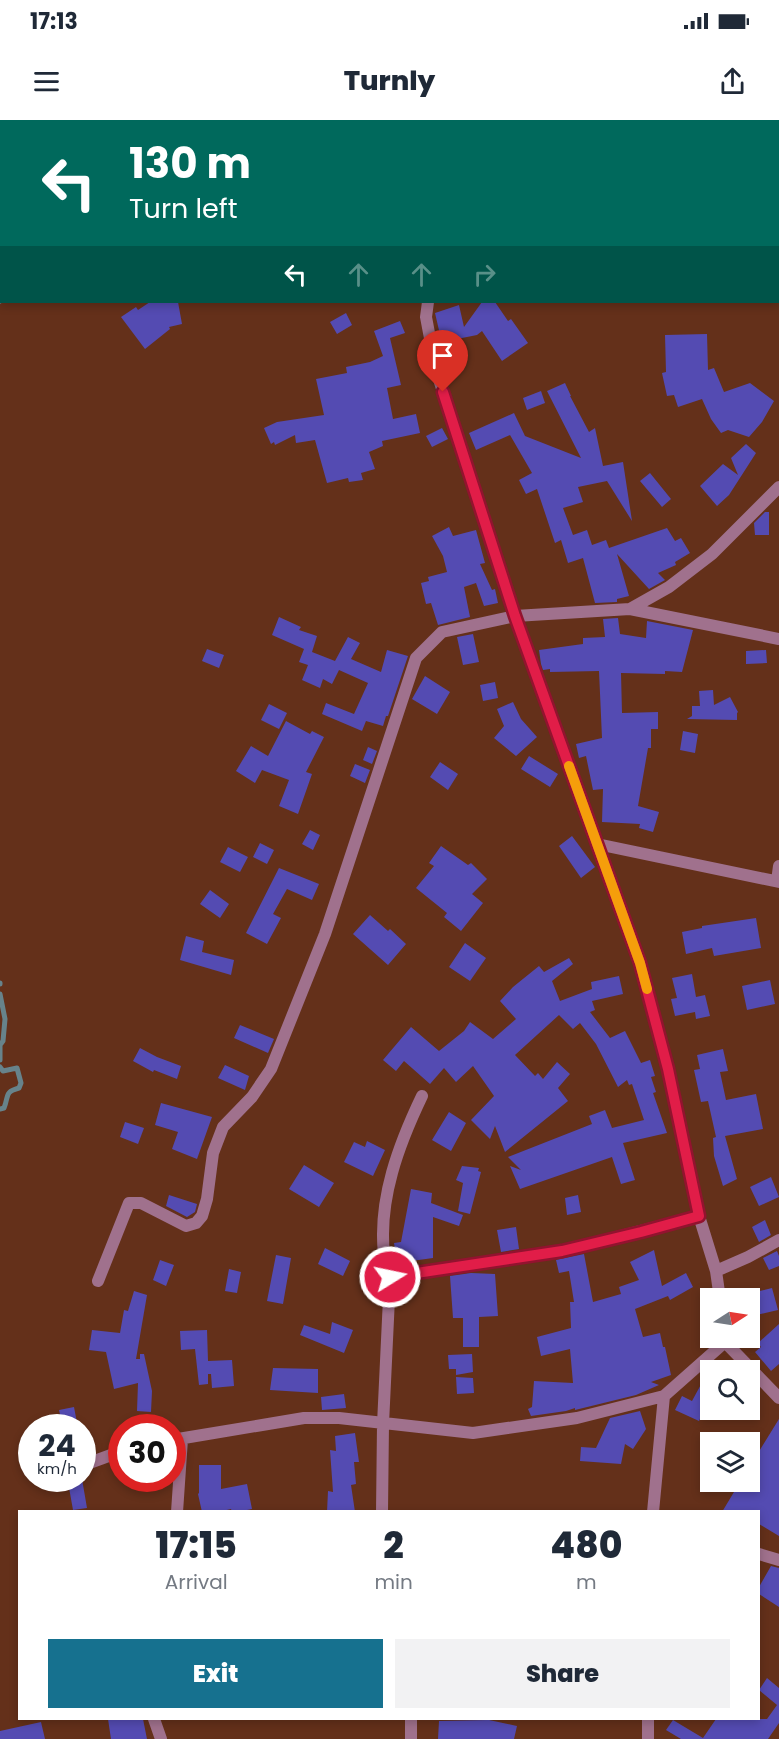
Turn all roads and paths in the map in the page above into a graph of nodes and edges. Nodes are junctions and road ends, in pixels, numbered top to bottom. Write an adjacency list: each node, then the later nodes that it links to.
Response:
1 (422, 303): 3 (street)
2 (428, 303): 3 (street)
3 (426, 317): 6 (street)
4 (779, 487): 5 (street)
5 (630, 609): 6 (street); 7 (street)
6 (515, 616): 8 (street); 16 (street)
7 (779, 639)
8 (597, 844): 10 (street); 12 (street)
9 (779, 866): 10 (street)
10 (778, 882)
11 (422, 1096): 15 (street)
12 (699, 1216): 14 (street); 15 (street)
13 (779, 1240): 14 (street)
14 (716, 1271): 17 (street)
15 (390, 1277): 22 (street)
16 (98, 1281)
17 (718, 1288)
18 (716, 1348): 20 (street)
19 (732, 1348): 21 (street)
20 (664, 1396): 22 (street); 27 (street)
21 (779, 1398)
22 (383, 1424): 23 (street); 26 (street)
23 (186, 1438)
24 (177, 1492): 25 (street)
25 (177, 1510)
26 (382, 1510)
27 (653, 1510)
28 (760, 1554): 29 (street)
29 (779, 1560)
30 (154, 1720): 33 (street)
31 (411, 1720): 34 (street)
32 (648, 1720): 35 (street)
33 (161, 1739)
34 (411, 1739)
35 (648, 1739)

